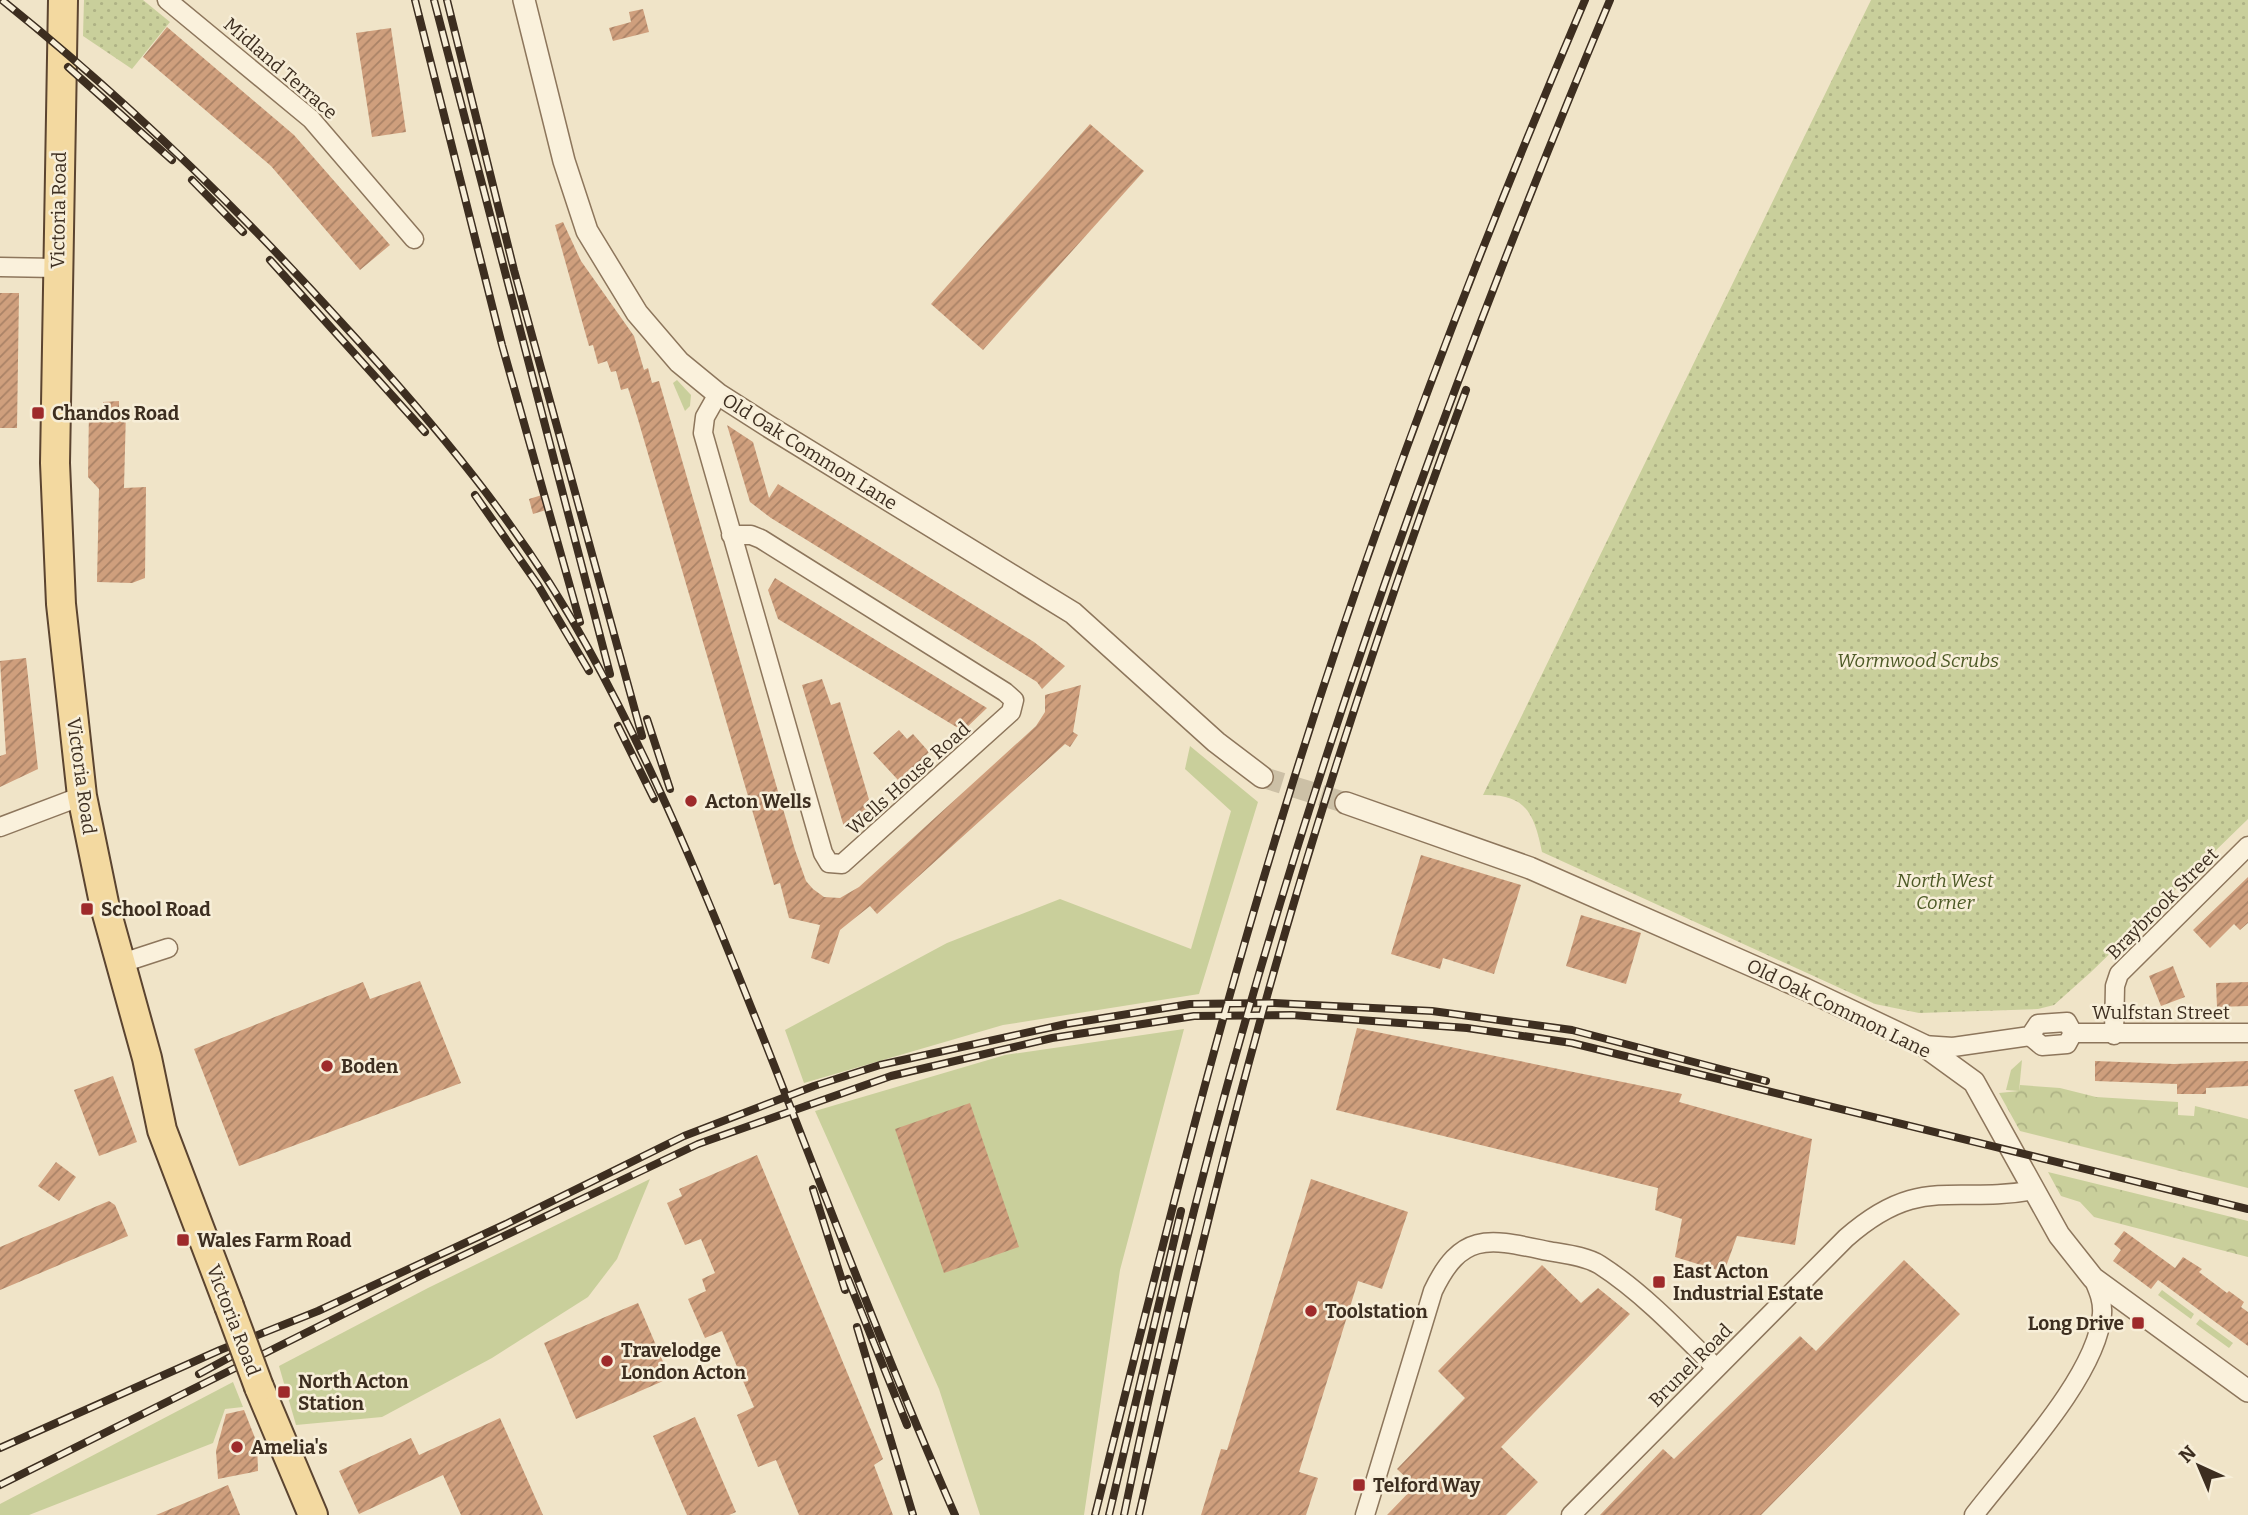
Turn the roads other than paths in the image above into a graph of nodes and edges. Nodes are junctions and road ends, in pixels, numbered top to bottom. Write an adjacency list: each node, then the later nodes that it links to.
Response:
1 (63, 0): 6 (main road, Victoria Road)
2 (167, 0): 4 (street, Midland Terrace)
3 (524, 0): 7 (street, Old Oak Common Lane)
4 (414, 239)
5 (0, 267): 6 (street)
6 (56, 268): 10 (main road, Victoria Road)
7 (718, 394): 8 (street, Wells House Road); 9 (street, Old Oak Common Lane)
8 (732, 535): 8 (street, Wells House Road)
9 (1262, 777)
10 (82, 796): 12 (street); 15 (main road, Victoria Road)
11 (1346, 803): 18 (street, Old Oak Common Lane)
12 (0, 827)
13 (2248, 846): 17 (street, Braybrook Street)
14 (168, 948): 15 (street)
15 (120, 964): 23 (main road, Victoria Road, bridge)
16 (2248, 1033): 17 (street, Wulfstan Street)
17 (2113, 1035): 18 (street, Wulfstan Street)
18 (1923, 1045): 19 (street, Old Oak Common Lane)
19 (2034, 1190): 20 (street, Old Oak Common Lane); 21 (street, Brunel Road)
20 (2093, 1278): 22 (street, Old Oak Common Lane); 26 (street)
21 (1716, 1368): 24 (street); 25 (street, Brunel Road)
22 (2248, 1391)
23 (313, 1515)
24 (1364, 1515)
25 (1571, 1515)
26 (1974, 1515)

